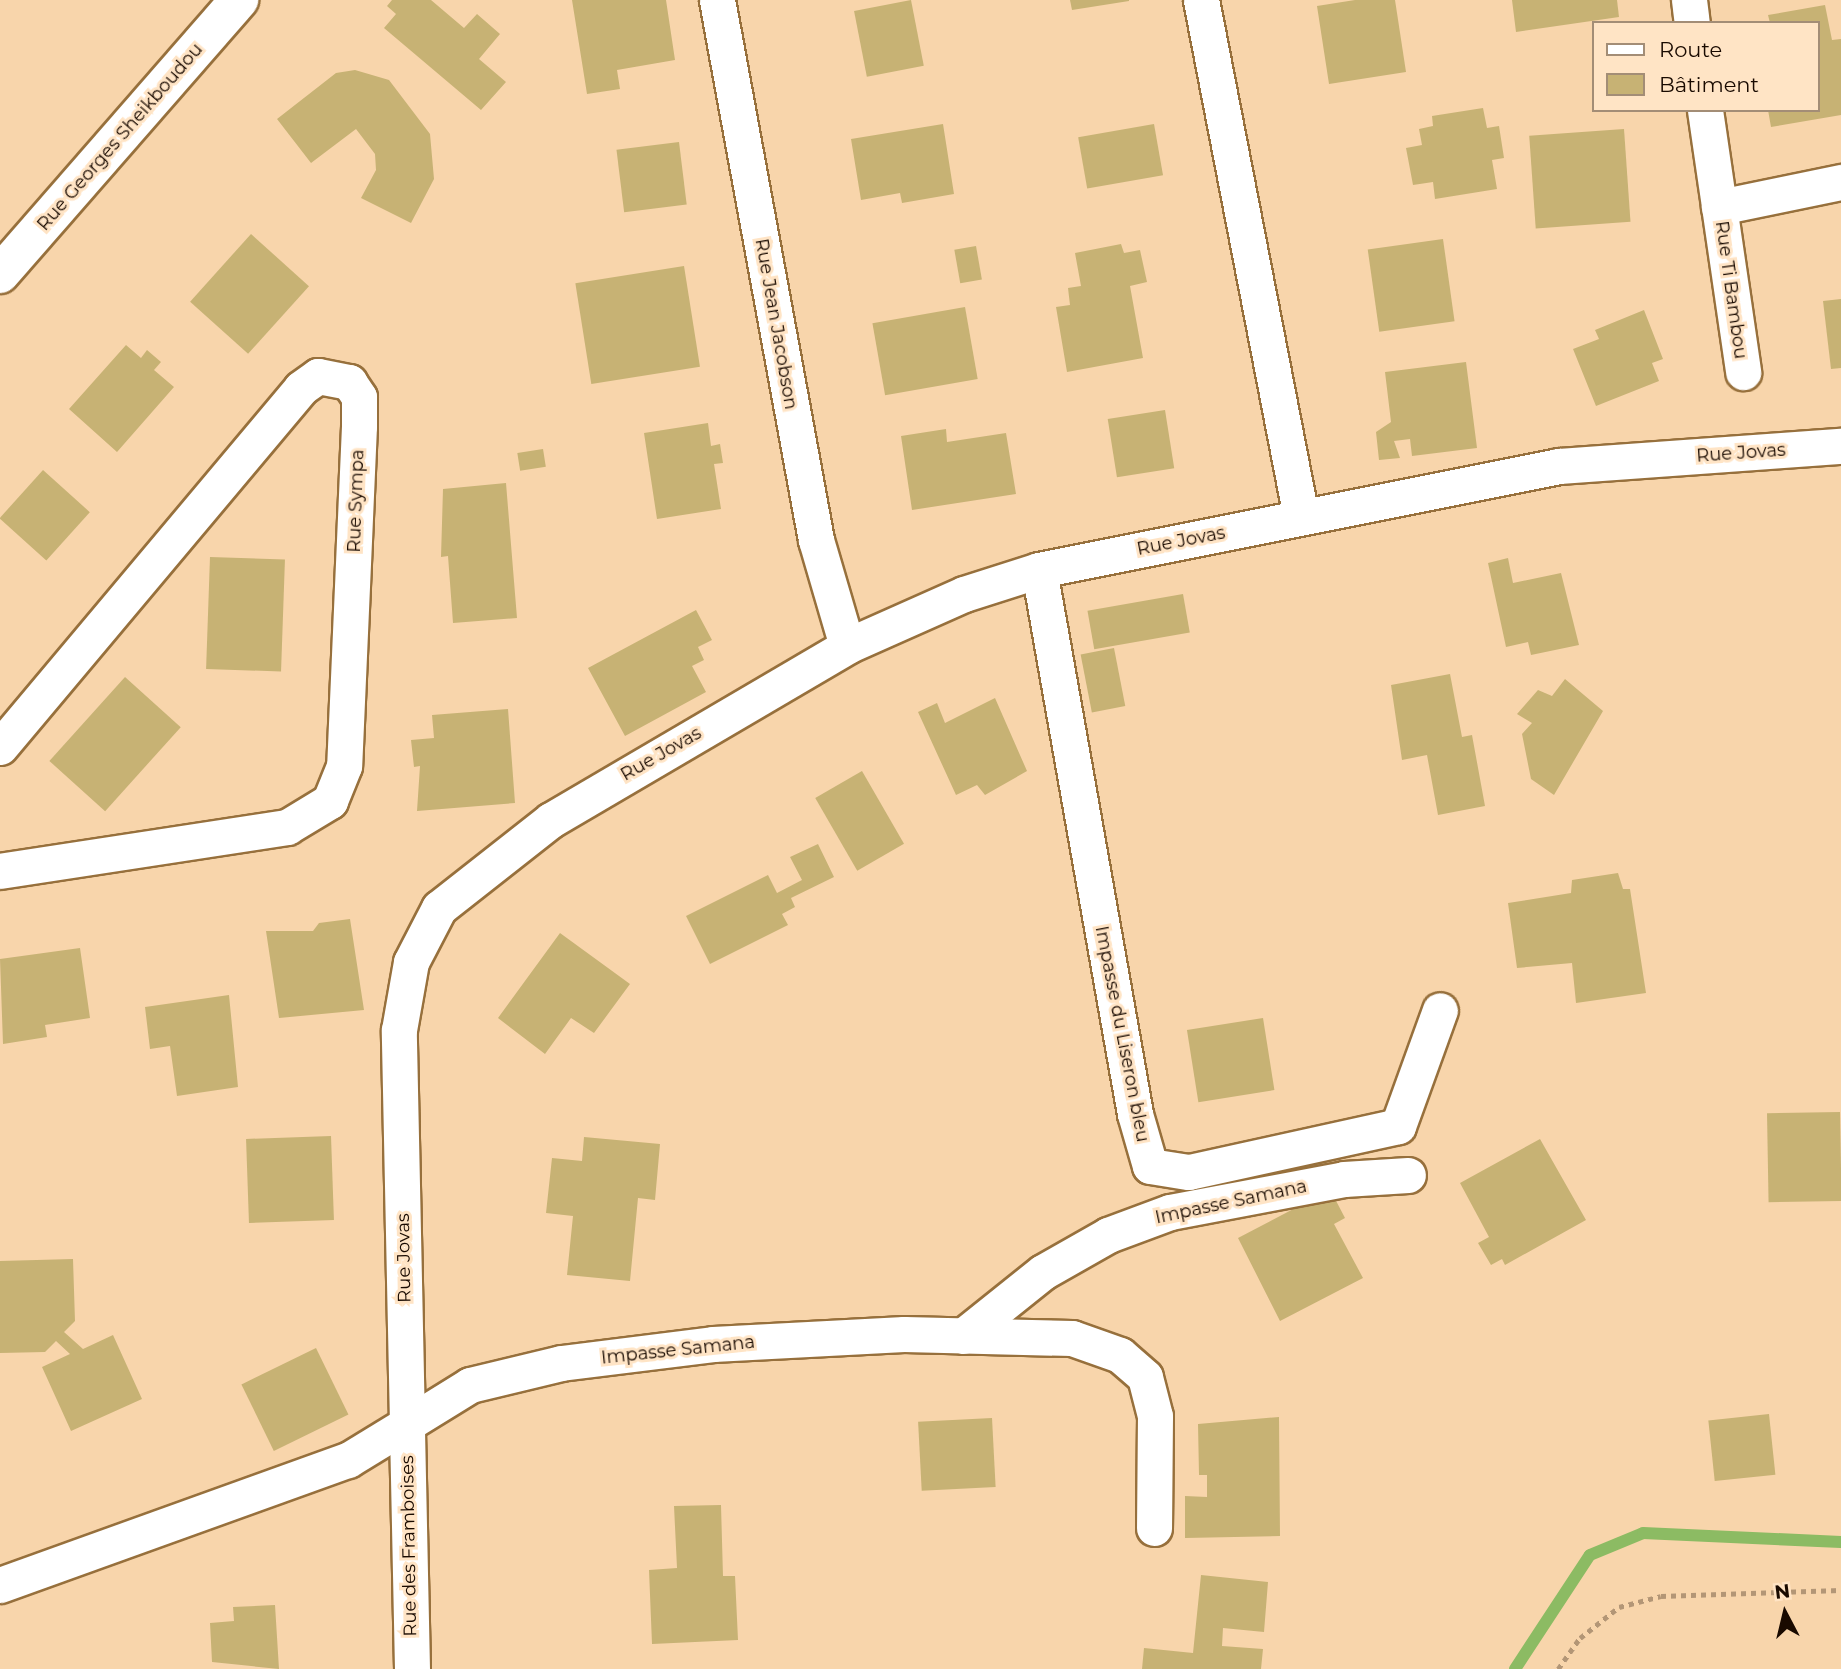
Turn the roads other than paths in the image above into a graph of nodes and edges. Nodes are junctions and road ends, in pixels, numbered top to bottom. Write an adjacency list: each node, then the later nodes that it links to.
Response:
1 (239, 0): 9 (street, Rue Georges Sheikboudou)
2 (717, 0): 14 (street, Rue Jean Jacobson)
3 (1201, 0): 12 (street)
4 (1689, 0): 5 (street)
5 (1692, 21)
6 (1705, 112): 8 (street, Rue Ti Bambou)
7 (1841, 182): 8 (street, Rue Ti Bambou)
8 (1719, 207): 10 (street, Rue Ti Bambou)
9 (0, 274)
10 (1742, 372)
11 (1841, 446): 12 (street, Rue Jovas)
12 (1301, 517): 13 (street, Rue Jovas)
13 (1039, 570): 14 (street, Rue Jovas); 17 (street, Impasse du Liseron bleu)
14 (847, 646): 20 (street, Rue Jovas)
15 (0, 747): 16 (street, Rue Sympa)
16 (0, 871)
17 (1440, 1010)
18 (1408, 1175): 19 (street, Impasse Samana)
19 (963, 1336): 20 (street, Impasse Samana); 21 (street, Impasse Samana)
20 (407, 1424): 22 (street); 23 (street, Rue des Framboises)
21 (1154, 1528)
22 (0, 1585)
23 (412, 1669)

